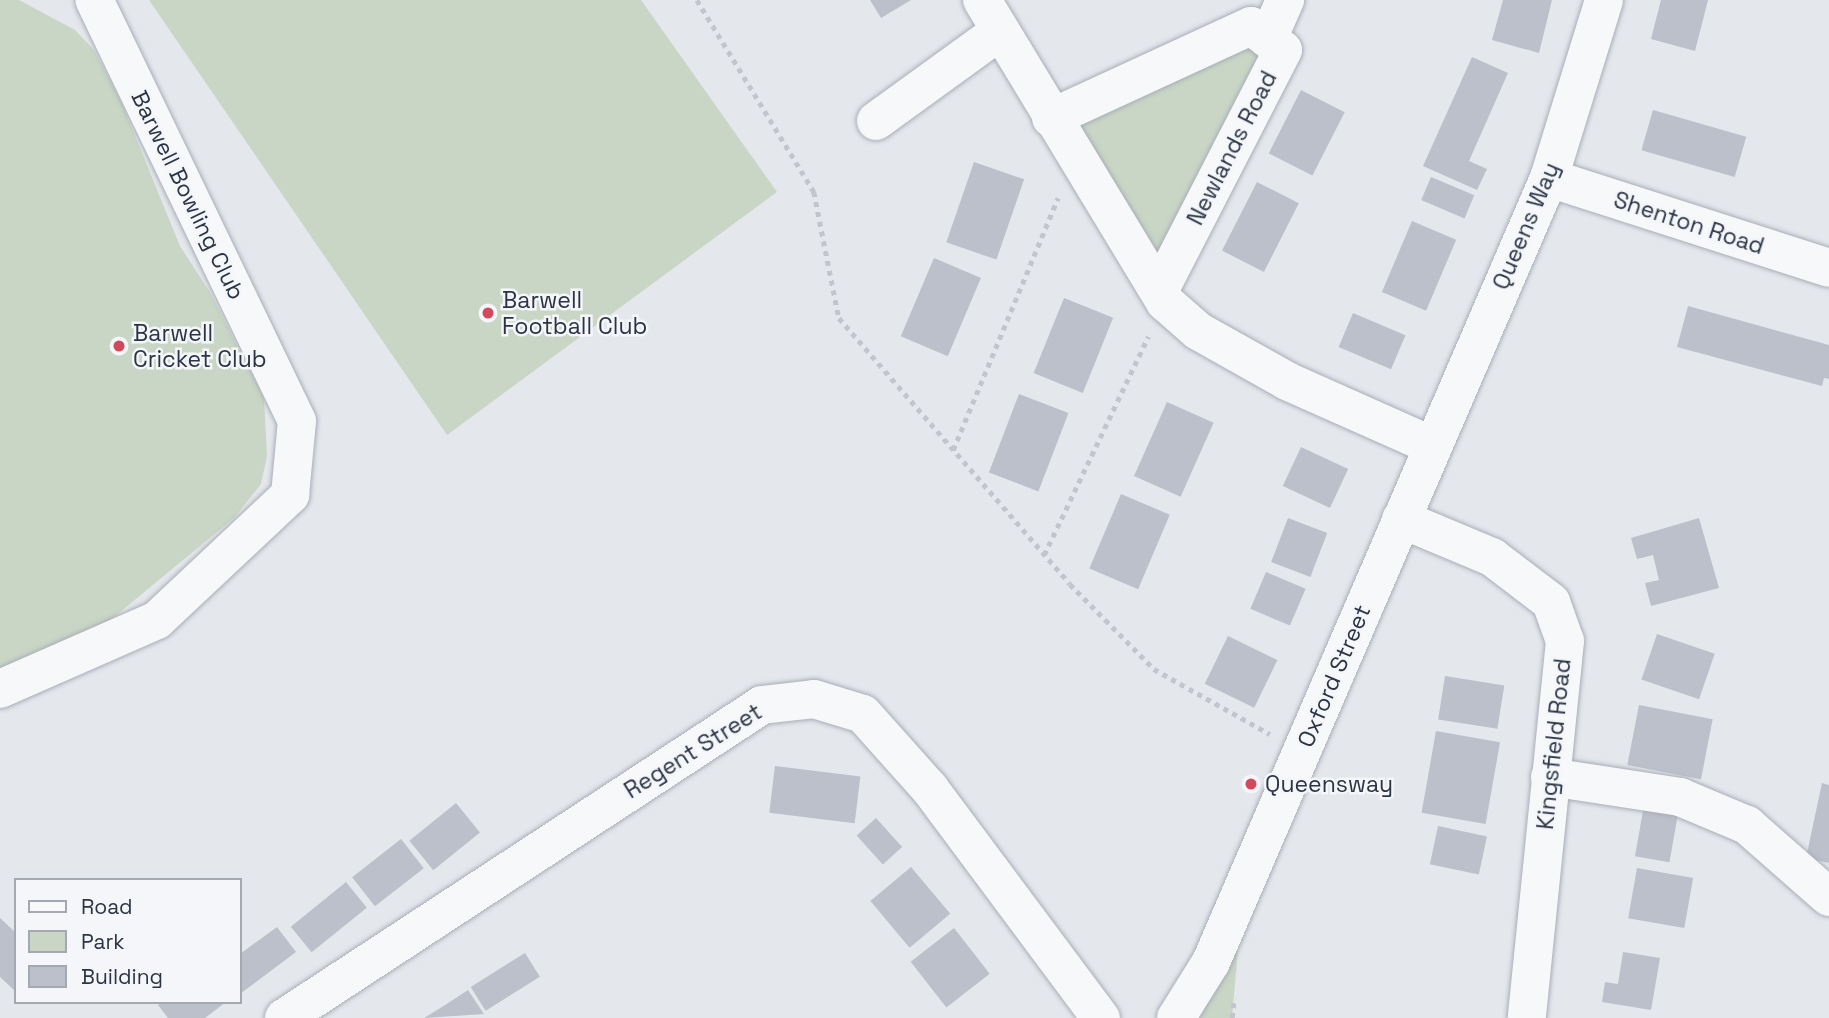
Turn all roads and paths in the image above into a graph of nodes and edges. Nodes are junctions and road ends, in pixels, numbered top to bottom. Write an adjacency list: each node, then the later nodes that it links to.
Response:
1 (94, 0): 17 (street, Barwell Bowling Club)
2 (697, 0): 14 (path)
3 (1286, 0): 6 (street)
4 (1604, 0): 10 (street, Queens Way)
5 (991, 16): 7 (street); 8 (street)
6 (1268, 39): 7 (street, Newlands Road); 12 (street, Newlands Road)
7 (1052, 118): 9 (street)
8 (876, 121)
9 (1075, 157): 12 (street); 14 (path)
10 (1549, 178): 11 (street, Shenton Road); 13 (street, Queens Way)
11 (1829, 268)
12 (1162, 296): 13 (street); 16 (path)
13 (1431, 445): 15 (street, Oxford Street)
14 (953, 450): 16 (path)
15 (1401, 519): 18 (street, Oxford Street); 19 (street, Kingsfield Road)
16 (1045, 555): 18 (path)
17 (0, 689)
18 (1301, 752): 23 (street, Oxford Street)
19 (1550, 777): 20 (street); 24 (street, Kingsfield Road)
20 (1829, 897)
21 (284, 1018): 22 (street, Regent Street)
22 (1101, 1018)
23 (1176, 1018)
24 (1527, 1018)

